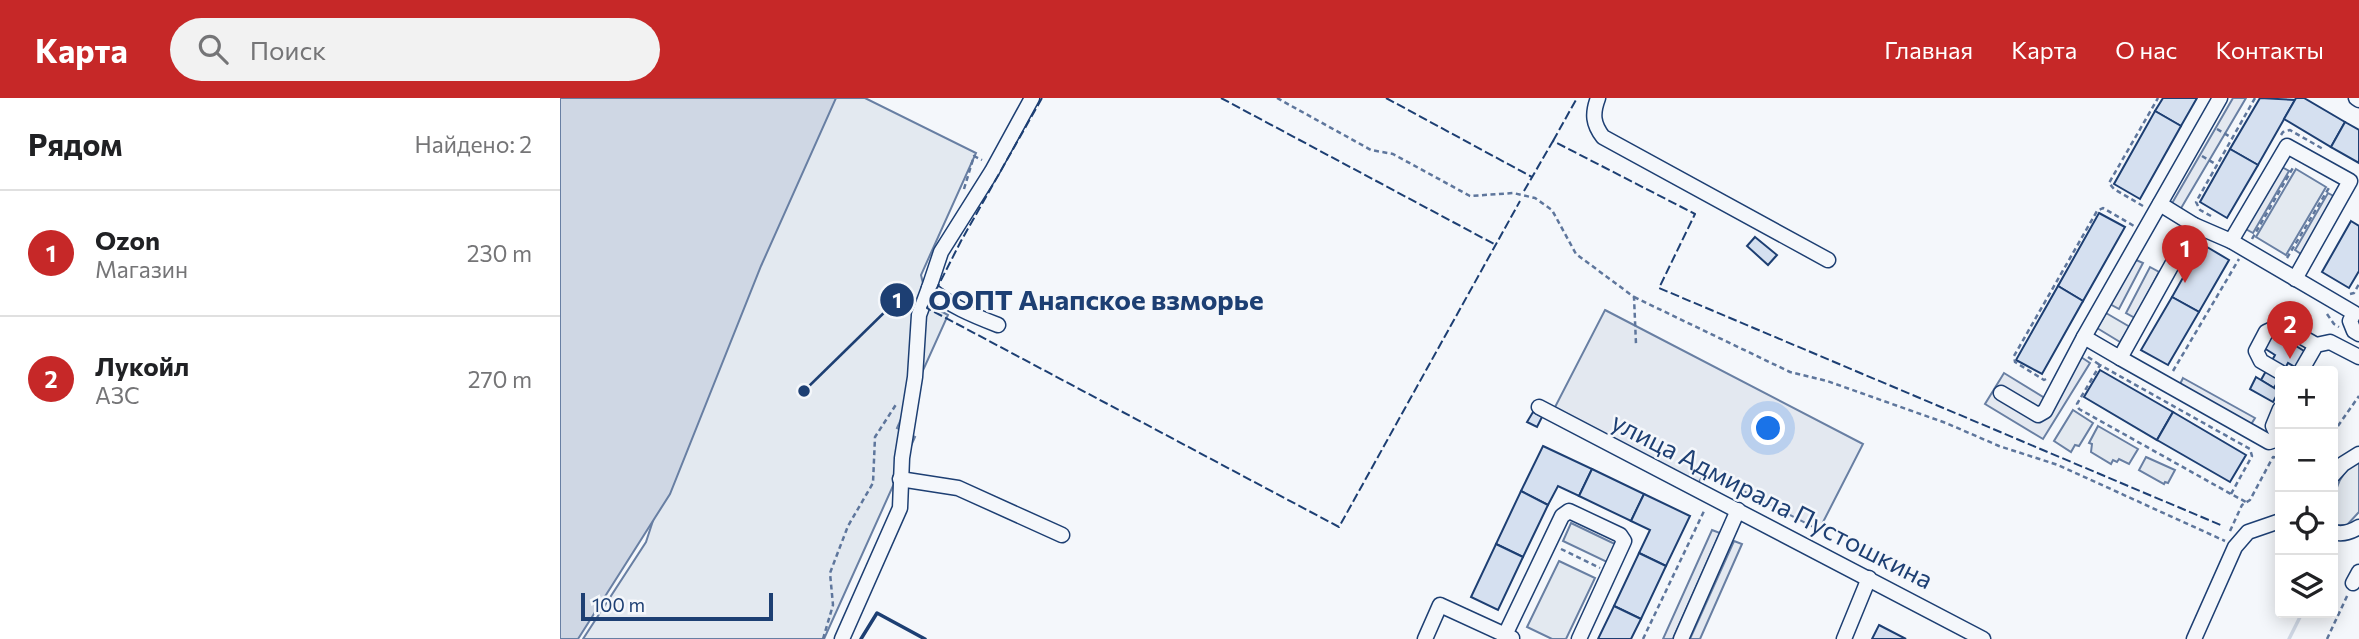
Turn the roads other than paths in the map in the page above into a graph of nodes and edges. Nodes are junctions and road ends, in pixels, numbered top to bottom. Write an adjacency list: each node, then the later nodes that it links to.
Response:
1 (1032, 98): 9 (street)
2 (1598, 98): 7 (street)
3 (2220, 98): 4 (street)
4 (2154, 206): 5 (street); 13 (street)
5 (2194, 225): 6 (street); 16 (street)
6 (2231, 240): 8 (street); 8 (street)
7 (1828, 260)
8 (2295, 279): 10 (street)
9 (929, 288): 11 (street); 24 (street)
10 (2353, 304): 12 (street)
11 (998, 325)
12 (2359, 334)
13 (2084, 337): 16 (street); 19 (street)
14 (2316, 345): 15 (street); 17 (street); 18 (street)
15 (2359, 357)
16 (2120, 358): 21 (street)
17 (2304, 366)
18 (2275, 369)
19 (2001, 393)
20 (1539, 407): 25 (street, улица Адмирала Пустошкина)
21 (2275, 441)
22 (2358, 453): 23 (street)
23 (2338, 470)
24 (900, 478): 29 (street); 32 (street)
25 (1738, 510): 30 (street, улица Адмирала Пустошкина); 35 (street)
26 (2275, 523): 38 (street)
27 (2357, 530): 28 (street)
28 (2338, 534)
29 (1062, 535)
30 (1869, 578): 36 (street); 37 (street, улица Адмирала Пустошкина)
31 (1509, 637): 33 (street); 34 (street)
32 (842, 639)
33 (1424, 639)
34 (1579, 639)
35 (1681, 639)
36 (1844, 639)
37 (1983, 639)
38 (2194, 639)

